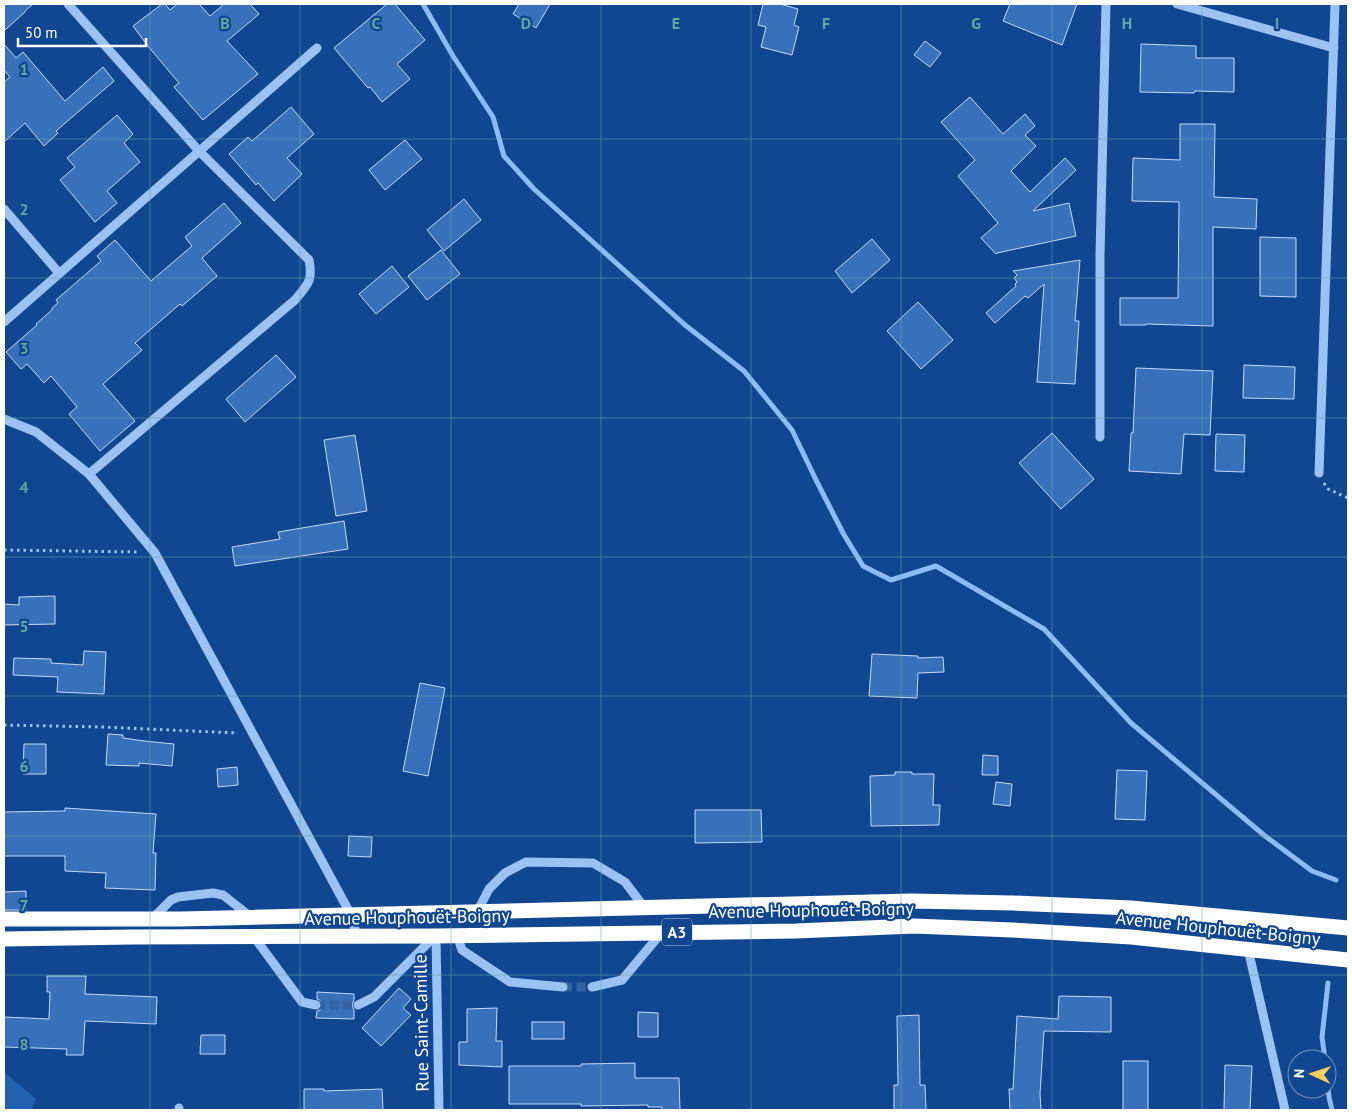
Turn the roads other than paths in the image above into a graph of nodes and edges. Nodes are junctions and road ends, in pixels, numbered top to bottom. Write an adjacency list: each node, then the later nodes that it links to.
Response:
1 (68, 4): 7 (street)
2 (1106, 4): 12 (street)
3 (1177, 4): 6 (street)
4 (1335, 4): 6 (street)
5 (317, 48): 7 (street)
6 (1334, 48): 13 (street)
7 (199, 151): 9 (street); 14 (street)
8 (4, 209): 9 (street)
9 (59, 273): 10 (street)
10 (4, 322)
11 (4, 420): 14 (street)
12 (1100, 436)
13 (1319, 473)
14 (89, 474): 17 (street)
15 (644, 907): 16 (highway, Avenue Houphouët-Boigny / A3); 16 (street); 21 (highway, Avenue Houphouët-Boigny / A3)
16 (476, 912): 17 (highway, Avenue Houphouët-Boigny / A3)
17 (351, 915): 18 (highway, Avenue Houphouët-Boigny / A3); 24 (street)
18 (252, 917): 20 (highway, Avenue Houphouët-Boigny / A3); 20 (street)
19 (4, 919): 20 (highway, Avenue Houphouët-Boigny / A3)
20 (152, 919)
21 (1348, 928)
22 (662, 932): 23 (highway, Avenue Houphouët-Boigny / A3); 28 (highway, Avenue Houphouët-Boigny / A3); 31 (street)
23 (457, 935): 25 (highway, Avenue Houphouët-Boigny / A3); 30 (street)
24 (358, 936): 25 (highway, Avenue Houphouët-Boigny / A3); 26 (highway, Avenue Houphouët-Boigny / A3)
25 (436, 936): 33 (street); 34 (street, Rue Saint-Camille)
26 (254, 937): 27 (highway, Avenue Houphouët-Boigny / A3); 32 (street)
27 (4, 940)
28 (1248, 949): 29 (highway, Avenue Houphouët-Boigny / A3); 35 (street)
29 (1348, 960)
30 (563, 987)
31 (592, 987)
32 (316, 1005)
33 (358, 1005)
34 (439, 1110)
35 (1285, 1110)

